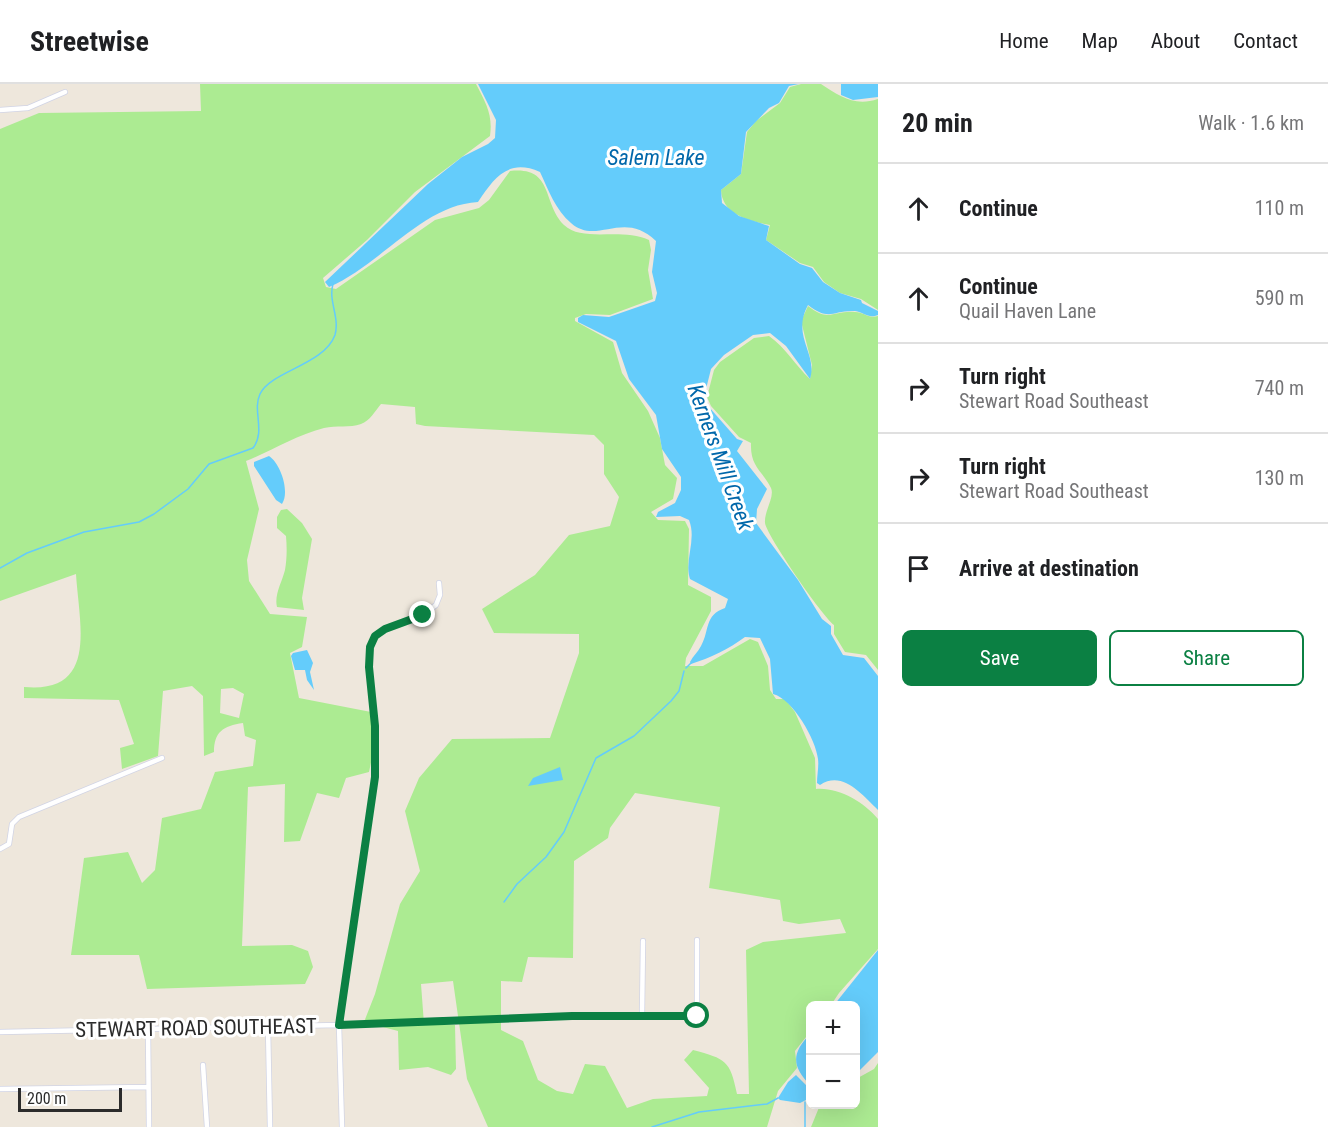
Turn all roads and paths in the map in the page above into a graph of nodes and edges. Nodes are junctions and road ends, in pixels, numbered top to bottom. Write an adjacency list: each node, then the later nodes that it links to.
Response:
1 (65, 92): 2 (street)
2 (0, 110)
3 (439, 584): 9 (street, STEWART ROAD SOUTHEAST)
4 (162, 758): 5 (street)
5 (0, 849)
6 (697, 940): 8 (street)
7 (642, 941): 8 (street)
8 (642, 1016): 9 (street)
9 (339, 1025): 10 (street, STEWART ROAD SOUTHEAST); 19 (street)
10 (268, 1027): 11 (street, STEWART ROAD SOUTHEAST); 18 (street)
11 (148, 1029): 12 (street, STEWART ROAD SOUTHEAST); 14 (street)
12 (0, 1032)
13 (203, 1065): 17 (street)
14 (148, 1087): 15 (street); 16 (street)
15 (0, 1089)
16 (149, 1127)
17 (207, 1127)
18 (270, 1127)
19 (342, 1127)

